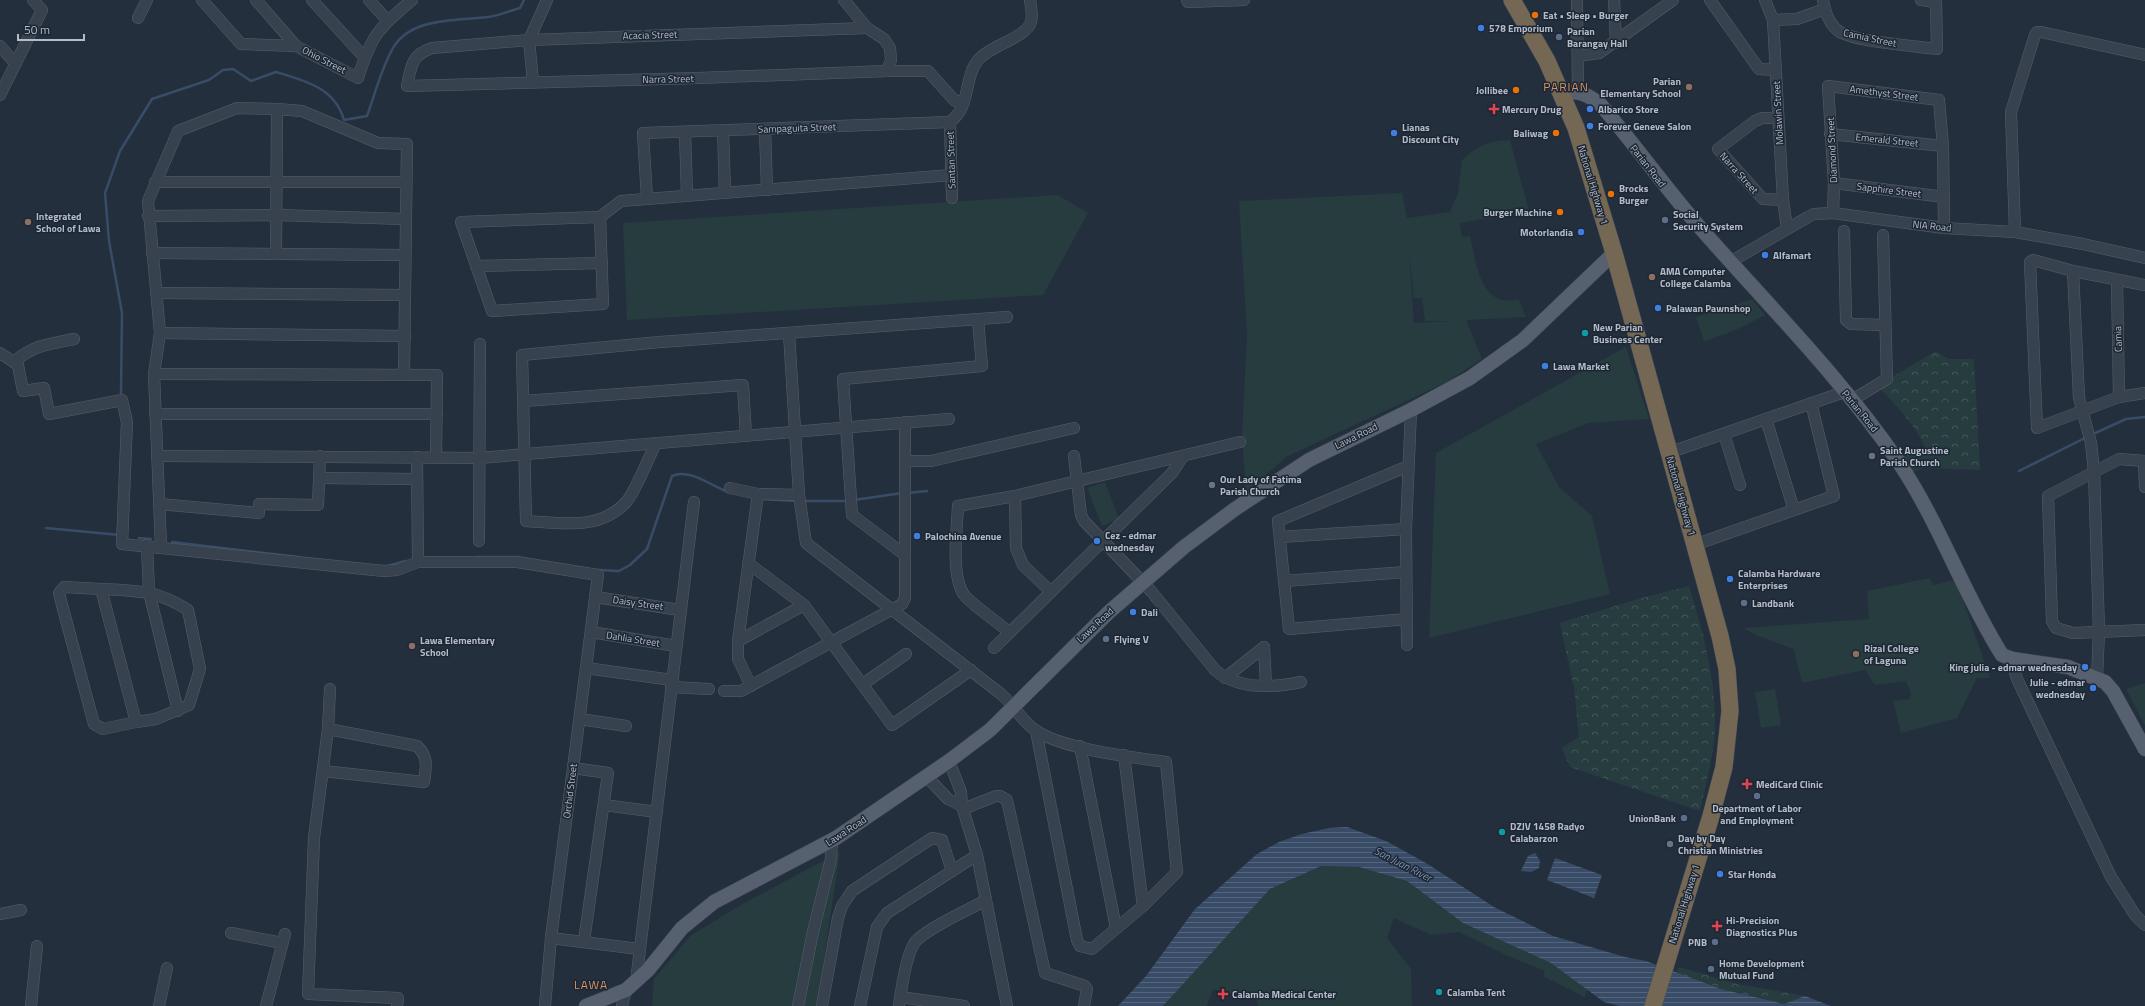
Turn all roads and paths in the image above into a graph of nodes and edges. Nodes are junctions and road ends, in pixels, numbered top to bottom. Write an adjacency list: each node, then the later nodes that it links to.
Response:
1 (33, 0): 33 (street)
2 (147, 0): 22 (street)
3 (202, 0): 29 (street, Ohio Street)
4 (256, 0): 29 (street)
5 (312, 0): 32 (street)
6 (369, 0): 23 (street)
7 (412, 0): 23 (street, Ohio Street)
8 (547, 0): 26 (street)
9 (844, 0): 25 (street)
10 (1030, 0): 42 (street)
11 (1188, 0): 12 (street)
12 (1244, 0)
13 (1512, 0): 40 (highway, National Highway 1)
14 (1576, 0): 31 (street)
15 (1614, 0): 27 (street)
16 (1673, 0): 27 (street)
17 (1710, 0): 34 (street)
18 (1765, 0): 24 (street, Molawin Street)
19 (1921, 0): 20 (street)
20 (1936, 1): 21 (street, Camia Street)
21 (1824, 4): 24 (street)
22 (138, 18)
23 (387, 20): 32 (street, Ohio Street)
24 (1773, 20): 34 (street, Molawin Street)
25 (868, 28): 26 (street, Acacia Street); 35 (street)
26 (529, 40): 36 (street); 37 (street, Acacia Street)
27 (1616, 43): 31 (street)
28 (0, 46): 33 (street)
29 (296, 46): 32 (street, Ohio Street)
30 (2145, 55): 71 (street)
31 (1578, 56): 39 (street)
32 (364, 57)
33 (15, 63): 41 (street)
34 (1776, 70): 44 (street, Molawin Street)
35 (887, 71): 36 (street, Narra Street); 42 (street, Narra Street)
36 (533, 82): 37 (street, Narra Street)
37 (407, 86)
38 (1828, 86): 49 (street, Diamond Street); 50 (street, Amethyst Street)
39 (1578, 92): 40 (main road); 79 (main road, Parian Road)
40 (1562, 94): 74 (highway, National Highway 1)
41 (0, 95)
42 (964, 102): 45 (street)
43 (277, 109): 52 (street); 53 (street); 54 (street)
44 (1778, 118): 62 (street, Molawin Street); 62 (street, Narra Street)
45 (950, 122): 46 (street, Sampaguita Street); 51 (street, Santan Street)
46 (765, 129): 47 (street, Sampaguita Street); 56 (street)
47 (723, 130): 48 (street, Sampaguita Street); 57 (street)
48 (685, 132): 58 (street); 60 (street, Sampaguita Street)
49 (1830, 134): 50 (street, Emerald Street); 55 (street, Diamond Street)
50 (1943, 146): 59 (street)
51 (952, 175): 56 (street); 61 (street, Santan Street)
52 (277, 181): 53 (street); 54 (street); 64 (street)
53 (155, 182): 65 (street)
54 (406, 182): 67 (street)
55 (1834, 183): 59 (street, Sapphire Street); 63 (street, Diamond Street)
56 (767, 190): 57 (street)
57 (725, 193): 58 (street)
58 (687, 196): 60 (street)
59 (1944, 197): 69 (street)
60 (647, 198): 66 (street)
61 (952, 198)
62 (1783, 200): 68 (street, Molawin Street)
63 (1833, 213): 68 (street, NIA Road); 69 (street, NIA Road)
64 (276, 215): 65 (street); 67 (street); 75 (street)
65 (148, 216): 73 (street)
66 (600, 217): 78 (street); 80 (street)
67 (405, 219): 76 (street)
68 (1787, 228): 79 (street, NIA Road)
69 (1944, 228): 71 (street, NIA Road)
70 (1844, 231): 88 (street)
71 (2015, 232): 77 (street, NIA Road)
72 (1883, 235): 88 (street)
73 (152, 253): 75 (street); 84 (street)
74 (1614, 253): 103 (main road, Lawa Road); 118 (highway, National Highway 1)
75 (276, 254): 76 (street)
76 (405, 255): 85 (street)
77 (2145, 258)
78 (602, 262): 80 (street); 80 (street)
79 (1730, 262): 99 (main road, Parian Road)
80 (476, 266)
81 (2073, 271): 82 (street); 104 (street); 104 (street)
82 (2117, 280): 83 (street); 100 (street, Camia)
83 (2145, 285)
84 (156, 293): 85 (street); 89 (street)
85 (405, 294): 91 (street)
86 (1007, 317): 87 (street)
87 (978, 320): 90 (street); 110 (street)
88 (1885, 325): 99 (street)
89 (160, 333): 91 (street); 96 (street)
90 (789, 333): 101 (street); 112 (street)
91 (404, 336): 97 (street)
92 (74, 339): 95 (street)
93 (480, 344): 125 (street)
94 (0, 353): 95 (street)
95 (14, 362): 146 (street)
96 (154, 374): 97 (street); 105 (street)
97 (404, 374): 106 (street)
98 (2145, 392): 100 (street)
99 (1848, 396): 102 (street); 173 (main road, Parian Road)
100 (2119, 397): 104 (street)
101 (524, 401): 114 (street); 117 (street)
102 (1811, 403): 108 (street); 141 (street)
103 (1410, 410): 128 (street); 154 (main road, Lawa Road)
104 (2082, 412): 129 (street)
105 (155, 414): 106 (street); 119 (street)
106 (437, 414): 124 (street)
107 (949, 419): 109 (street)
108 (1766, 419): 113 (street); 141 (street)
109 (905, 422): 110 (street); 126 (street)
110 (846, 427): 112 (street); 149 (street)
111 (1074, 428): 126 (street)
112 (796, 431): 114 (street); 137 (street)
113 (1724, 434): 118 (street); 133 (street)
114 (746, 436): 116 (street)
115 (1240, 442): 122 (street)
116 (656, 443): 117 (street); 117 (street)
117 (524, 453): 125 (street)
118 (1668, 453): 147 (highway, National Highway 1)
119 (157, 456): 120 (street); 140 (street)
120 (320, 456): 123 (street); 130 (street)
121 (1074, 456): 132 (street)
122 (1183, 456): 132 (street); 145 (street)
123 (417, 457): 124 (street); 131 (street)
124 (436, 458): 125 (street)
125 (479, 458): 144 (street)
126 (906, 461): 149 (street)
127 (2145, 461): 129 (street); 134 (street)
128 (1408, 466): 142 (street); 143 (street)
129 (2094, 472): 164 (street); 164 (street)
130 (319, 478): 131 (street); 140 (street)
131 (417, 479): 150 (street)
132 (1077, 480): 138 (street); 145 (street)
133 (1740, 485)
134 (2145, 487)
135 (730, 488): 136 (street)
136 (758, 494): 137 (street); 151 (street)
137 (799, 495): 161 (street)
138 (1015, 496): 157 (street); 166 (street)
139 (694, 502): 160 (street)
140 (159, 504): 148 (street)
141 (1794, 510): 147 (street)
142 (1406, 529): 143 (street); 152 (street)
143 (1280, 537): 153 (street)
144 (479, 541)
145 (1104, 542): 154 (street); 157 (street)
146 (147, 545): 148 (street); 156 (street)
147 (1694, 545): 234 (highway, National Highway 1)
148 (161, 546): 150 (street)
149 (905, 555): 161 (street)
150 (418, 562): 158 (street, Orchid Street)
151 (748, 563): 159 (street); 167 (street)
152 (1406, 572): 153 (street); 162 (street)
153 (1284, 581): 162 (street)
154 (1142, 582): 176 (street); 186 (main road, Lawa Road)
155 (101, 589): 156 (street); 189 (street); 189 (street)
156 (149, 592): 187 (street); 187 (street)
157 (1051, 592): 166 (street)
158 (595, 597): 160 (street, Daisy Street); 165 (street, Orchid Street)
159 (804, 605): 167 (street); 168 (street)
160 (680, 610): 170 (street)
161 (893, 610): 168 (street); 175 (street)
162 (1407, 619): 169 (street)
163 (2145, 630): 164 (street)
164 (2099, 631): 177 (street)
165 (591, 632): 170 (street, Dahlia Street); 174 (street, Orchid Street)
166 (1010, 632): 171 (street)
167 (738, 641): 182 (street)
168 (833, 643): 180 (street); 182 (street)
169 (1407, 644)
170 (676, 646): 179 (street)
171 (994, 648)
172 (906, 654): 180 (street)
173 (2013, 659): 177 (main road); 210 (street)
174 (586, 668): 179 (street); 188 (street, Orchid Street)
175 (971, 670): 180 (street); 186 (street)
176 (1225, 678): 181 (street); 181 (street)
177 (2097, 678): 194 (main road)
178 (1301, 682): 181 (street)
179 (671, 683): 184 (street); 202 (street)
180 (863, 684)
181 (1266, 685)
182 (751, 686): 185 (street)
183 (330, 689): 191 (street)
184 (709, 689)
185 (724, 690)
186 (1013, 707): 192 (street); 196 (main road, Lawa Road)
187 (178, 711): 189 (street)
188 (580, 719): 190 (street); 197 (street, Orchid Street)
189 (136, 722)
190 (626, 726)
191 (328, 729): 198 (street); 198 (street)
192 (1036, 731): 193 (street); 211 (street)
193 (1080, 746): 195 (street); 211 (street)
194 (2145, 749)
195 (1124, 755): 207 (street); 207 (street)
196 (949, 761): 199 (main road, Lawa Road); 201 (street)
197 (573, 768): 200 (street); 213 (street, Orchid Street)
198 (323, 771): 225 (street)
199 (926, 776): 201 (street); 203 (main road, Lawa Road)
200 (604, 805): 202 (street); 214 (street)
201 (963, 808): 204 (street); 233 (street)
202 (657, 812): 216 (street)
203 (832, 840): 218 (main road, Lawa Road); 228 (street)
204 (977, 855): 205 (street); 206 (street)
205 (952, 871): 229 (street); 230 (street)
206 (986, 900): 219 (street); 232 (street)
207 (1143, 906): 211 (street)
208 (21, 910): 209 (street)
209 (0, 914)
210 (2145, 925)
211 (1116, 928)
212 (231, 933): 224 (street)
213 (552, 938): 214 (street); 226 (street, Orchid Street)
214 (584, 941): 216 (street)
215 (37, 946): 222 (street)
216 (639, 949): 218 (street)
217 (167, 968): 223 (street)
218 (631, 986): 221 (main road, Lawa Road); 227 (street)
219 (899, 1001): 220 (street)
220 (940, 1004): 231 (street)
221 (591, 1005)
222 (31, 1006)
223 (159, 1006)
224 (266, 1006)
225 (397, 1006)
226 (545, 1006)
227 (622, 1006)
228 (798, 1006)
229 (822, 1006)
230 (860, 1006)
231 (964, 1006)
232 (1007, 1006)
233 (1084, 1006)
234 (1653, 1006)

